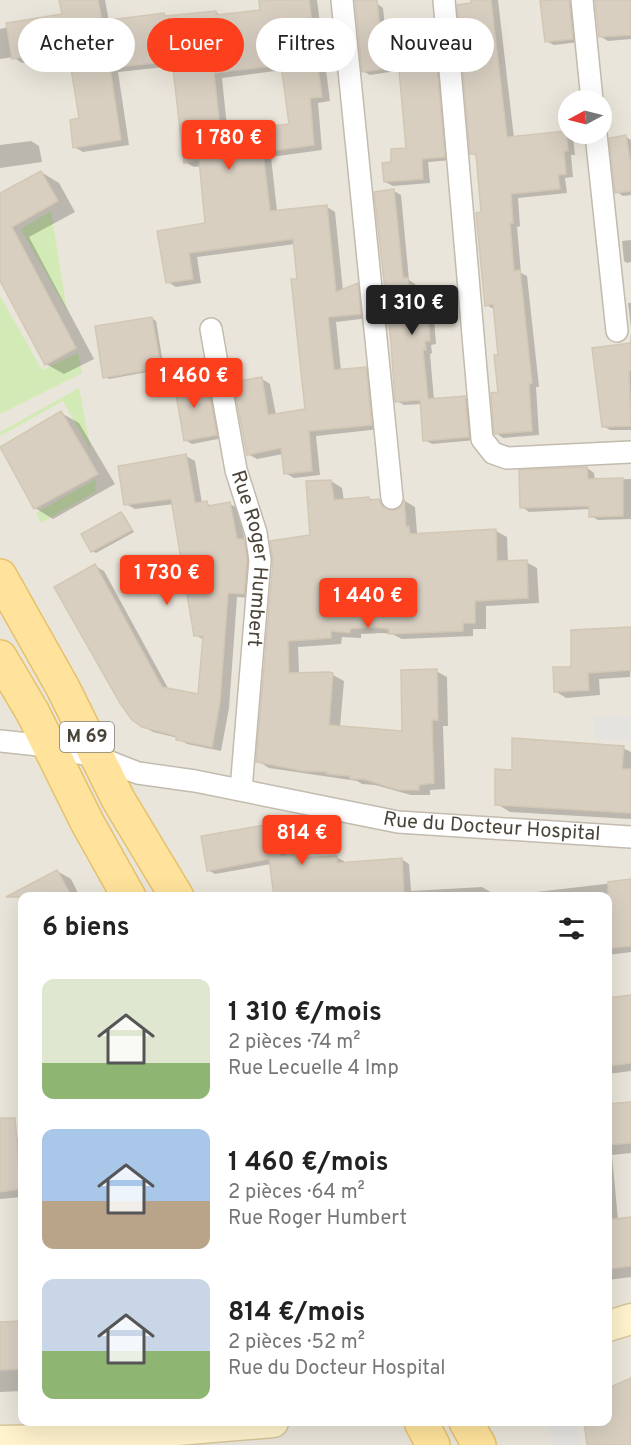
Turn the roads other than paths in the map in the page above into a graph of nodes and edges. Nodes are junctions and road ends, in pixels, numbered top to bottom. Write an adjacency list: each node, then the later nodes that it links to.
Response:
1 (342, 0): 9 (street)
2 (444, 0): 8 (street)
3 (582, 0): 4 (street)
4 (591, 90)
5 (597, 144): 7 (street)
6 (211, 329): 15 (street, Rue Roger Humbert)
7 (616, 331)
8 (631, 452)
9 (392, 498)
10 (0, 576): 14 (main road, M 69)
11 (0, 657): 13 (main road, M 69)
12 (0, 741): 13 (street, Rue du Docteur Hospital)
13 (48, 746): 14 (street, Rue du Docteur Hospital); 17 (main road, M 69)
14 (97, 757): 15 (street, Rue du Docteur Hospital); 18 (main road, M 69)
15 (241, 790): 16 (street, Rue du Docteur Hospital)
16 (631, 837)
17 (126, 892)
18 (174, 892)
19 (631, 1319): 20 (street)
20 (612, 1325)
21 (225, 1426): 24 (street)
22 (423, 1426): 25 (main road)
23 (468, 1426): 26 (main road)
24 (0, 1441)
25 (433, 1445)
26 (478, 1445)

